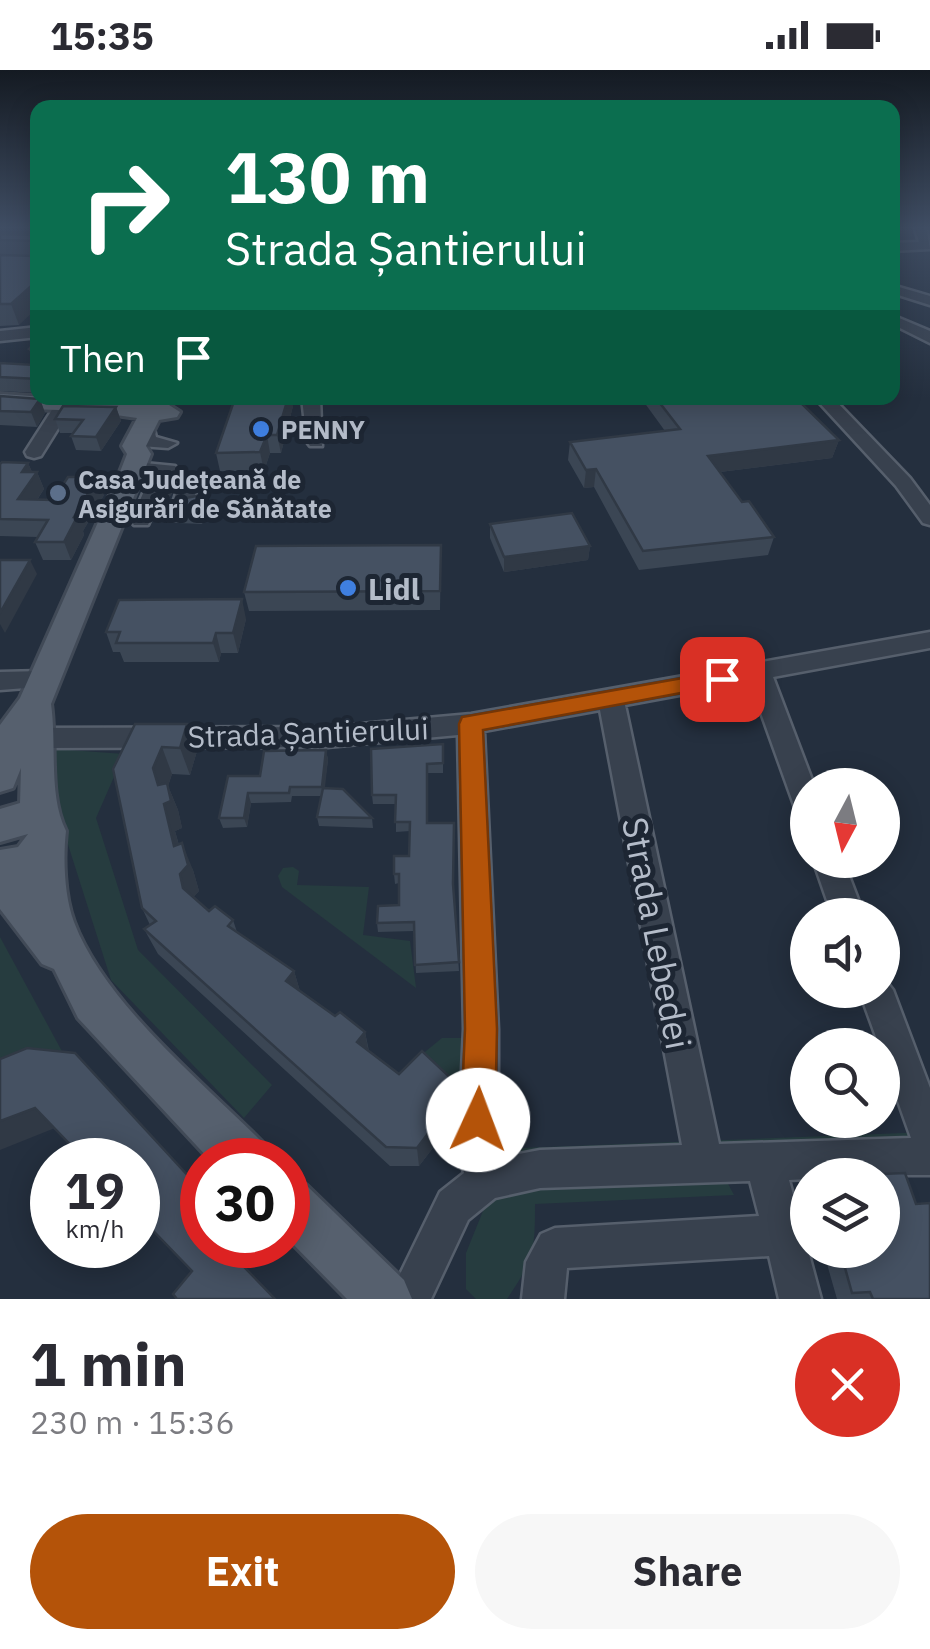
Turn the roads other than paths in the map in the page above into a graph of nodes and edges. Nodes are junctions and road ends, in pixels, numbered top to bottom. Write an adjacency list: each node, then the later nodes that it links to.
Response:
1 (900, 290): 2 (street)
2 (930, 301)
3 (900, 322): 4 (street)
4 (928, 333): 6 (street)
5 (30, 334): 7 (street)
6 (900, 334)
7 (3, 338)
8 (0, 401): 9 (main road)
9 (30, 402)
10 (75, 405): 16 (street)
11 (80, 405): 14 (main road)
12 (313, 405): 15 (street)
13 (831, 405): 17 (street)
14 (157, 424): 19 (street); 19 (street); 21 (main road)
15 (316, 442)
16 (34, 452)
17 (903, 482): 18 (street); 20 (street)
18 (930, 484)
19 (166, 505): 21 (street)
20 (930, 519)
21 (107, 531): 26 (main road)
22 (930, 640): 23 (street, Strada Șantierului)
23 (758, 672): 25 (street, Strada Șantierului); 28 (street)
24 (0, 682): 26 (street, Strada Șantierului)
25 (611, 701): 27 (street, Strada Șantierului); 39 (street, Strada Lebedei)
26 (27, 716): 27 (street, Strada Șantierului); 29 (main road); 31 (main road)
27 (470, 724): 40 (street)
28 (794, 768)
29 (0, 778)
30 (0, 826): 31 (main road)
31 (41, 833): 32 (main road); 33 (main road)
32 (0, 870): 33 (main road)
33 (74, 969): 36 (main road)
34 (883, 1008): 35 (street)
35 (930, 1137)
36 (223, 1138)
37 (930, 1156): 38 (street)
38 (765, 1162): 39 (street); 42 (street)
39 (705, 1166): 40 (street)
40 (486, 1180): 44 (street)
41 (310, 1225): 43 (main road)
42 (784, 1236): 45 (street); 46 (street)
43 (385, 1299)
44 (409, 1299)
45 (544, 1299)
46 (800, 1299)

